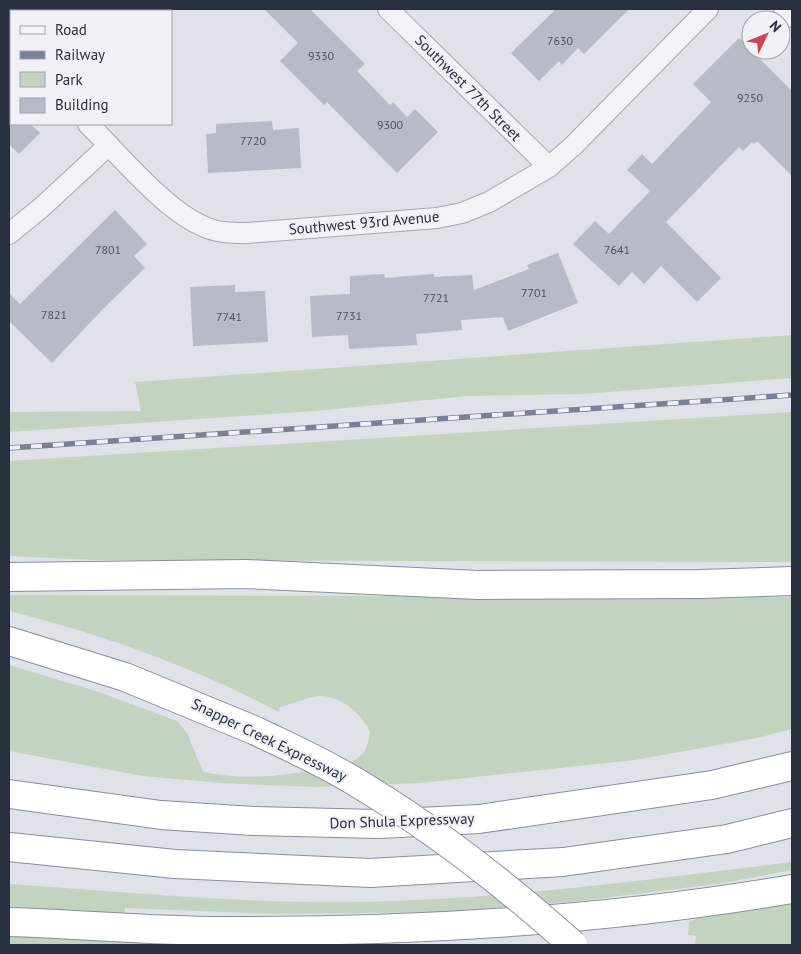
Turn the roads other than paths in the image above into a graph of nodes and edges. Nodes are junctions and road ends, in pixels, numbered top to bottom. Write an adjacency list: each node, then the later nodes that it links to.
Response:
1 (388, 9): 7 (street, Southwest 77th Street)
2 (708, 9): 7 (street, Southwest 93rd Avenue)
3 (784, 9): 4 (street)
4 (792, 17)
5 (89, 125): 6 (street, Southwest 93rd Avenue)
6 (109, 145): 7 (street, Southwest 93rd Avenue); 8 (street)
7 (549, 167)
8 (9, 234)
9 (9, 577): 10 (highway)
10 (792, 581)
11 (9, 641): 18 (highway, Snapper Creek Expressway, bridge)
12 (792, 766): 13 (highway, Don Shula Expressway)
13 (9, 794)
14 (792, 824): 15 (highway)
15 (9, 847)
16 (792, 889): 17 (highway)
17 (9, 922)
18 (574, 945)

